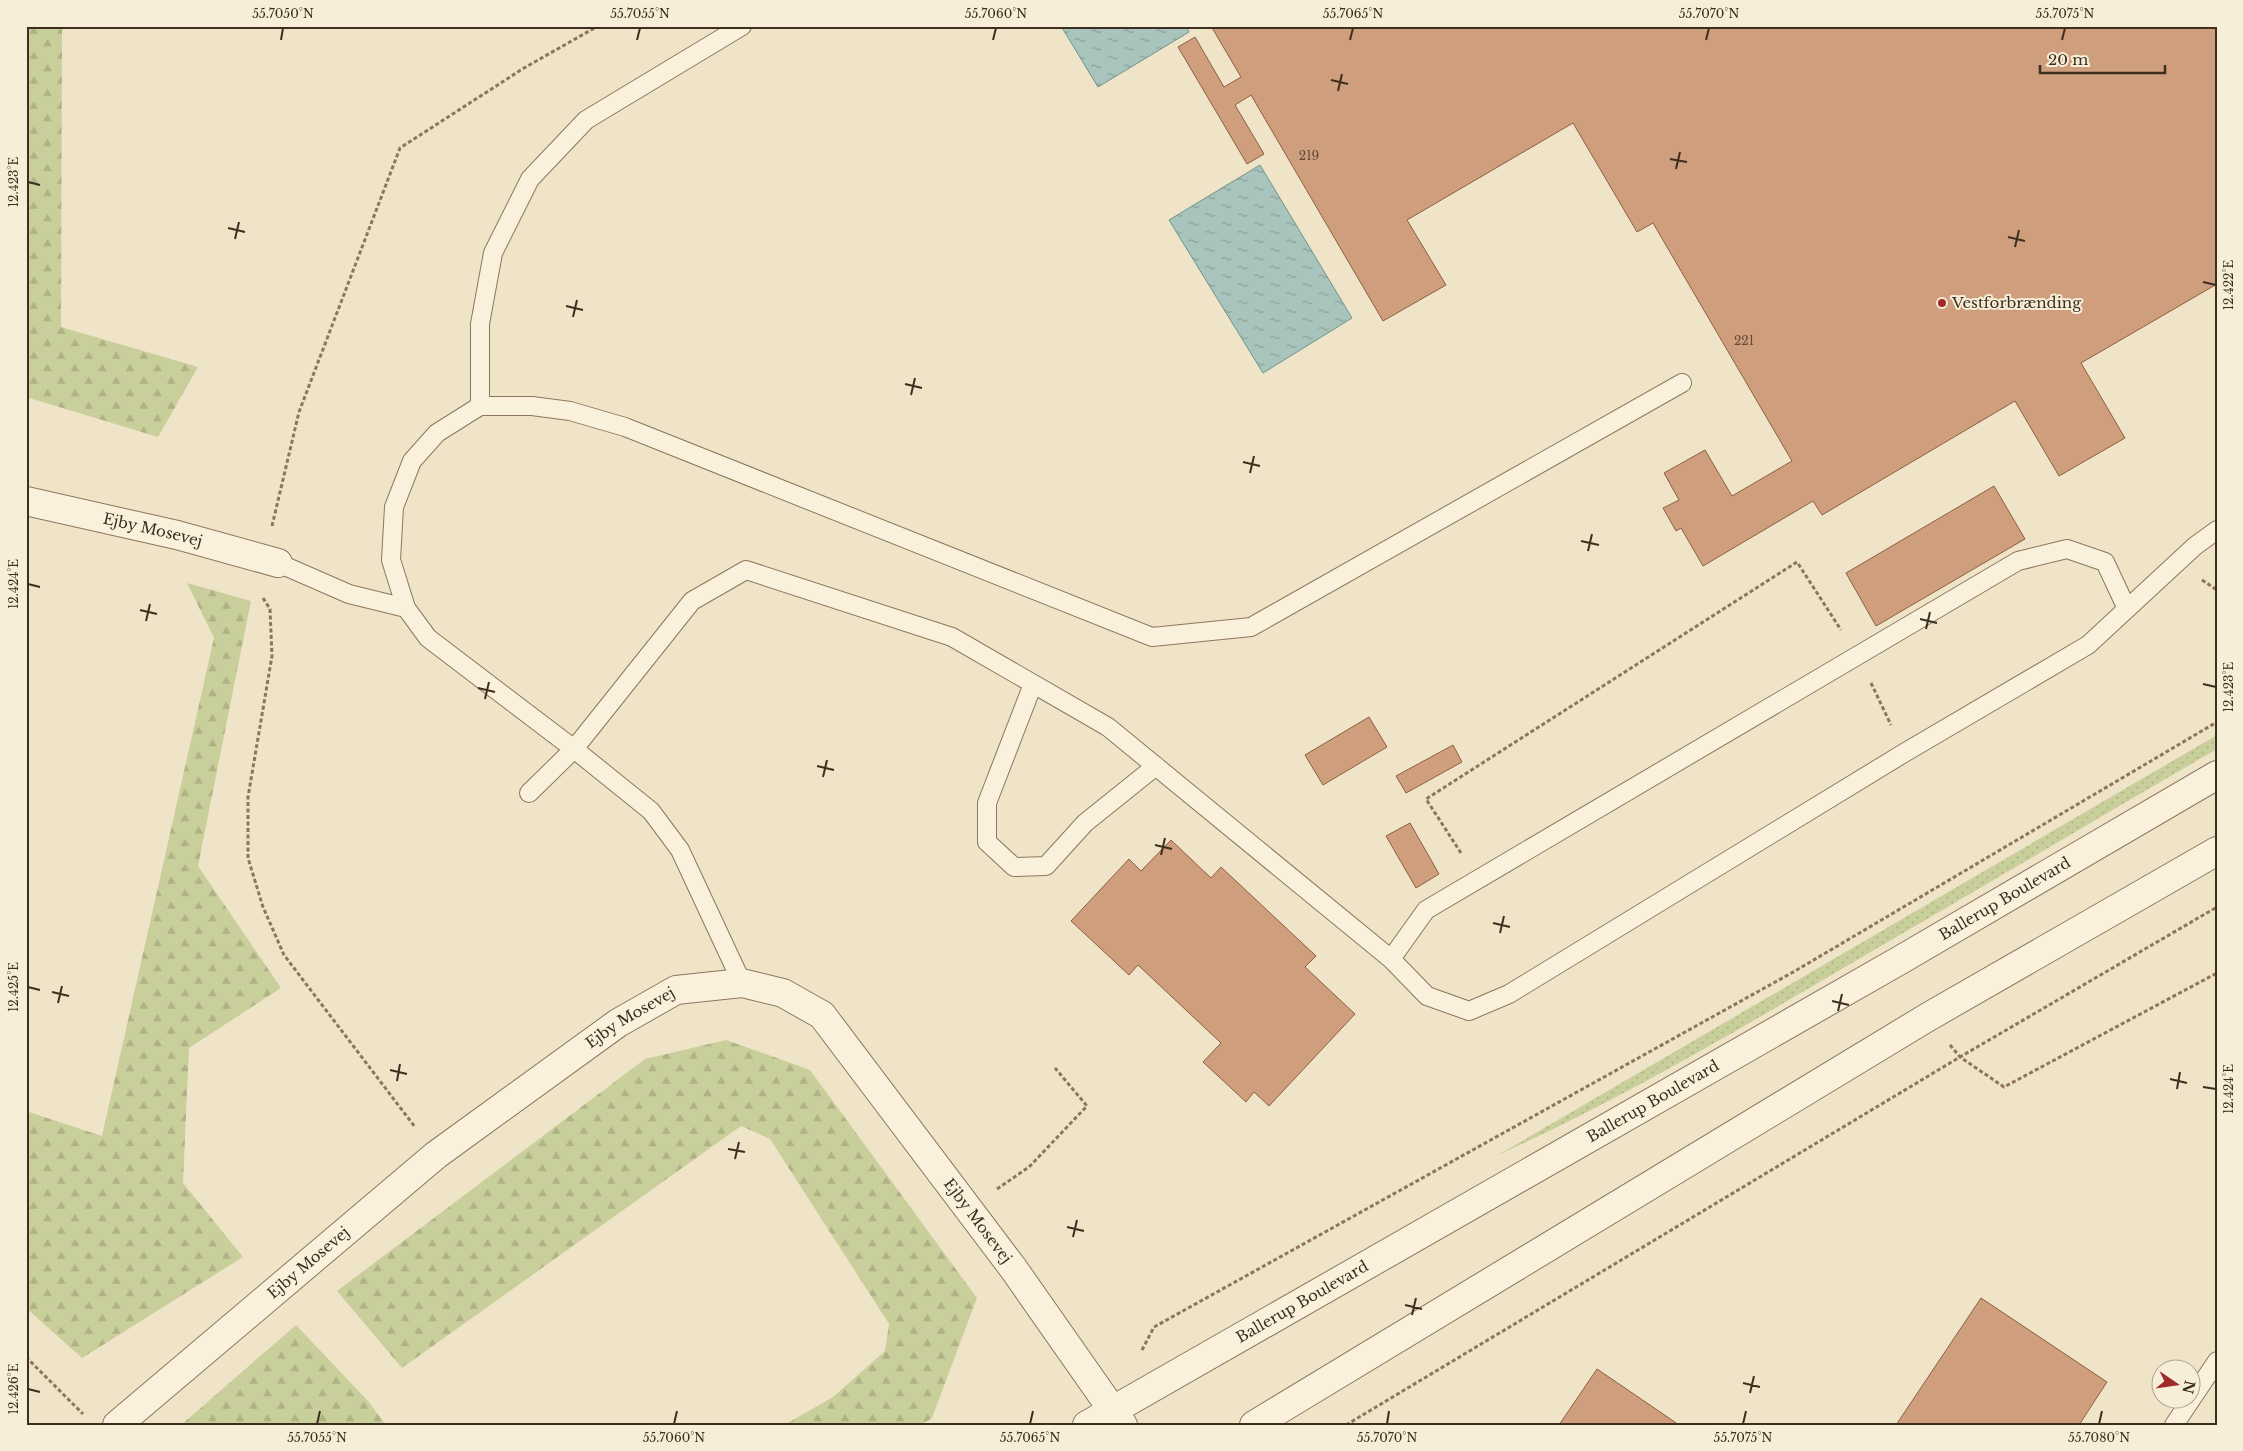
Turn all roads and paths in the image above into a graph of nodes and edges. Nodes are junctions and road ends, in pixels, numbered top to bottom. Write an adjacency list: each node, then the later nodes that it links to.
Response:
1 (598, 26): 8 (path)
2 (742, 26): 4 (lane)
3 (1682, 383): 4 (lane)
4 (480, 406): 9 (lane)
5 (26, 501): 7 (street, Ejby Mosevej)
6 (2217, 530): 10 (lane)
7 (238, 552): 8 (street, Ejby Mosevej); 28 (path)
8 (271, 562): 9 (lane)
9 (406, 608): 14 (lane)
10 (2127, 609): 11 (lane); 15 (lane)
11 (1858, 656): 15 (path); 20 (lane); 20 (path)
12 (1033, 684): 14 (lane); 16 (lane); 16 (lane)
13 (2217, 722): 30 (path)
14 (574, 749): 18 (lane); 24 (lane)
15 (1904, 753): 22 (lane)
16 (1156, 766): 22 (lane)
17 (2217, 775): 33 (street, Ballerup Boulevard)
18 (529, 793)
19 (2217, 851): 25 (street)
20 (1478, 880): 22 (lane)
21 (2217, 907): 26 (path)
22 (1391, 960)
23 (2217, 973): 26 (path)
24 (742, 983): 28 (street, Ejby Mosevej); 29 (street, Ejby Mosevej)
25 (1928, 1017): 26 (path); 37 (street)
26 (1960, 1057): 38 (path)
27 (1055, 1068): 29 (path)
28 (436, 1155): 35 (street, Ejby Mosevej)
29 (968, 1209): 33 (street, Ejby Mosevej)
30 (1142, 1352)
31 (26, 1357): 34 (path)
32 (2217, 1360): 39 (lane)
33 (1118, 1417): 36 (street, Ballerup Boulevard)
34 (87, 1418)
35 (117, 1425)
36 (1087, 1425)
37 (1254, 1425)
38 (1346, 1425)
39 (2174, 1425)

